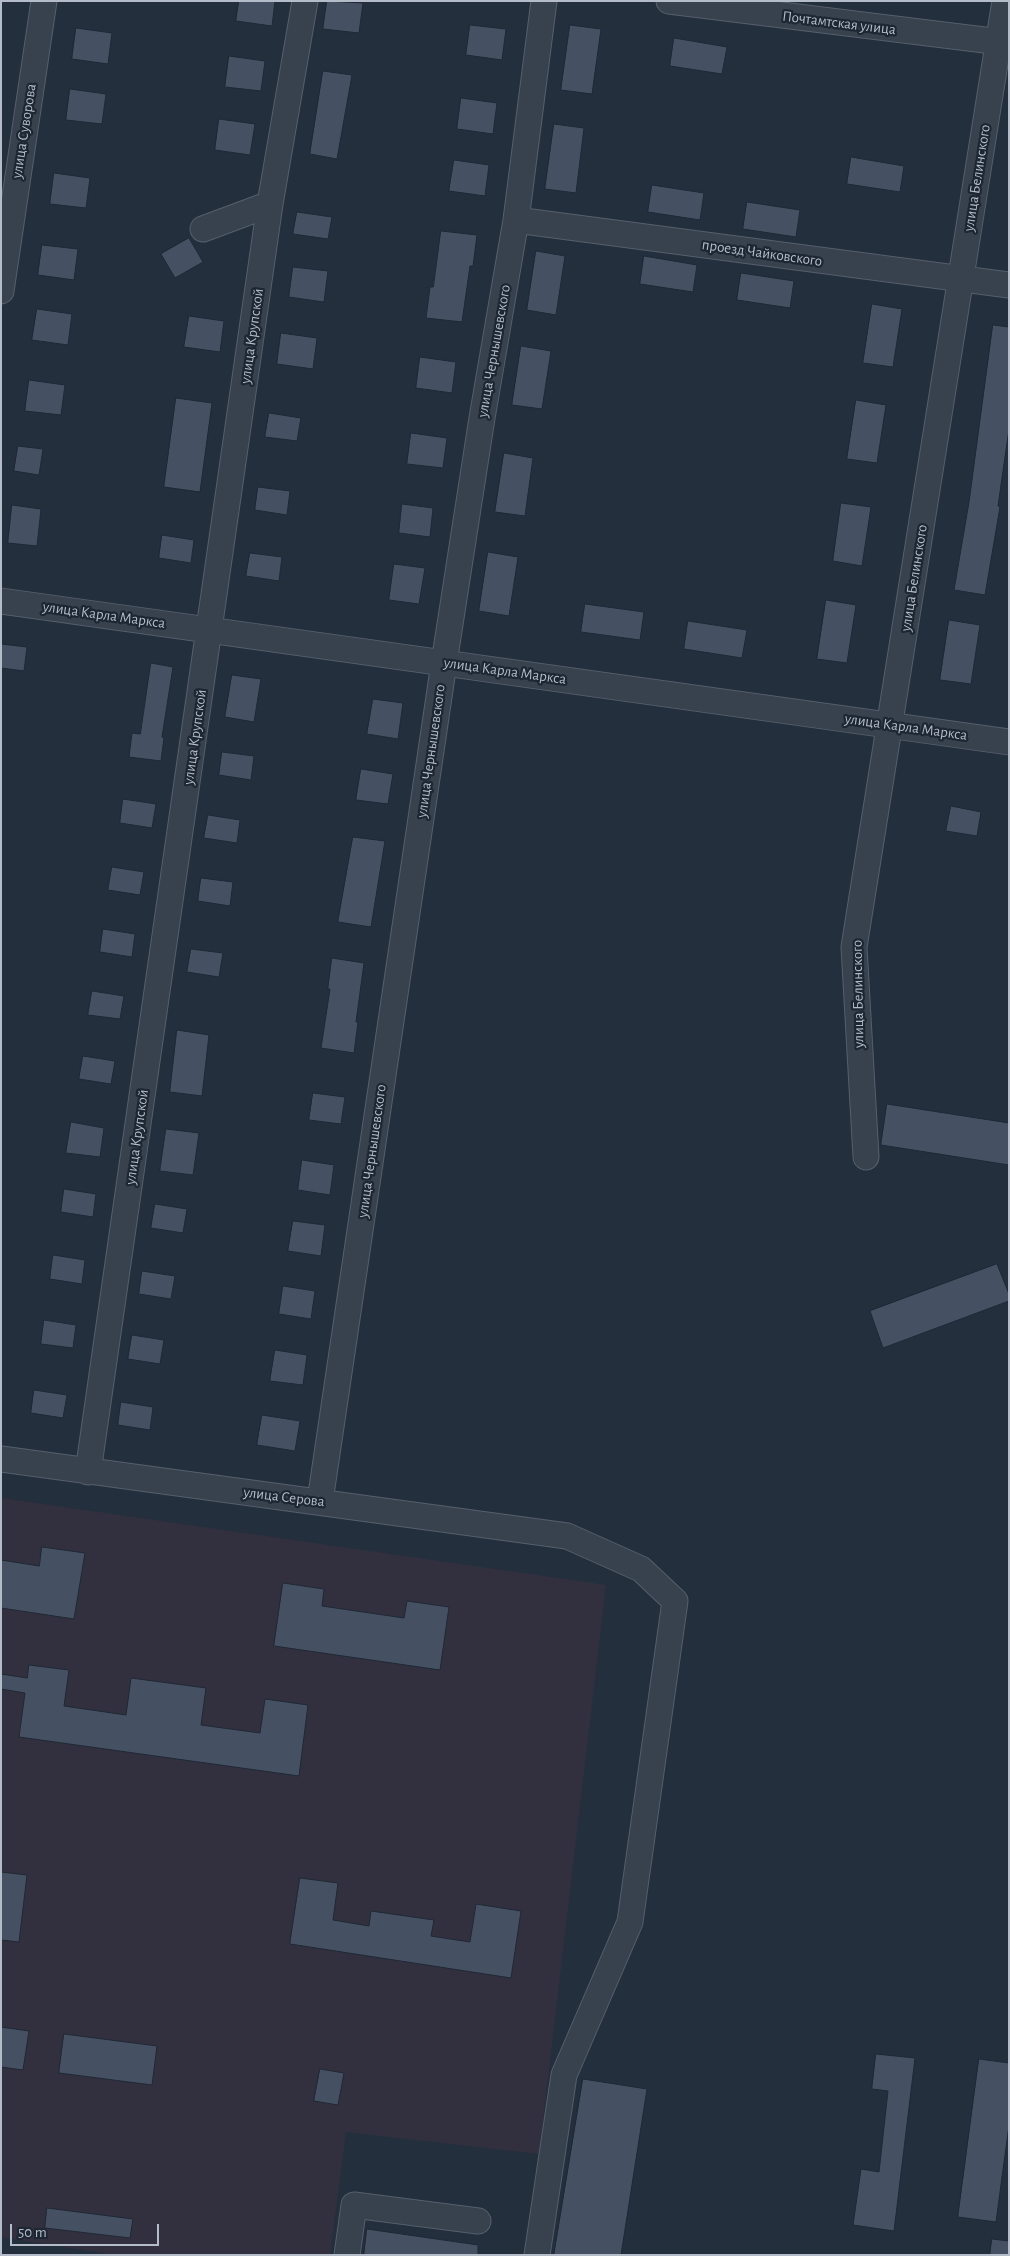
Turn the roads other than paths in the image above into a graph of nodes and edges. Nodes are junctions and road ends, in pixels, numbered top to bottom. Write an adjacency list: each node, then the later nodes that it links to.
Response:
1 (44, 1): 7 (street, улица Суворова)
2 (304, 1): 8 (street, улица Крупской)
3 (544, 1): 9 (street, улица Чернышевского)
4 (669, 1): 6 (street, Почтамтская улица)
5 (1005, 1): 6 (street, улица Белинского)
6 (1003, 43): 11 (street, улица Белинского)
7 (11, 150): 13 (street, улица Суворова)
8 (270, 204): 10 (street); 15 (street, улица Крупской)
9 (516, 220): 11 (street, проезд Чайковского); 16 (street, улица Чернышевского)
10 (203, 229)
11 (961, 279): 12 (street, проезд Чайковского); 17 (street, улица Белинского)
12 (1009, 285)
13 (1, 291)
14 (1, 601): 15 (street, улица Карла Маркса)
15 (210, 630): 16 (street, улица Карла Маркса); 21 (street, улица Крупской)
16 (444, 663): 17 (street, улица Карла Маркса); 22 (street, улица Чернышевского)
17 (891, 725): 18 (street, улица Карла Маркса); 19 (street, улица Белинского)
18 (1009, 742)
19 (866, 1157)
20 (1, 1459): 21 (street, улица Серова)
21 (88, 1472): 22 (street, улица Серова)
22 (320, 1501): 25 (street, улица Серова)
23 (478, 2221): 24 (street)
24 (347, 2255)
25 (537, 2255)

